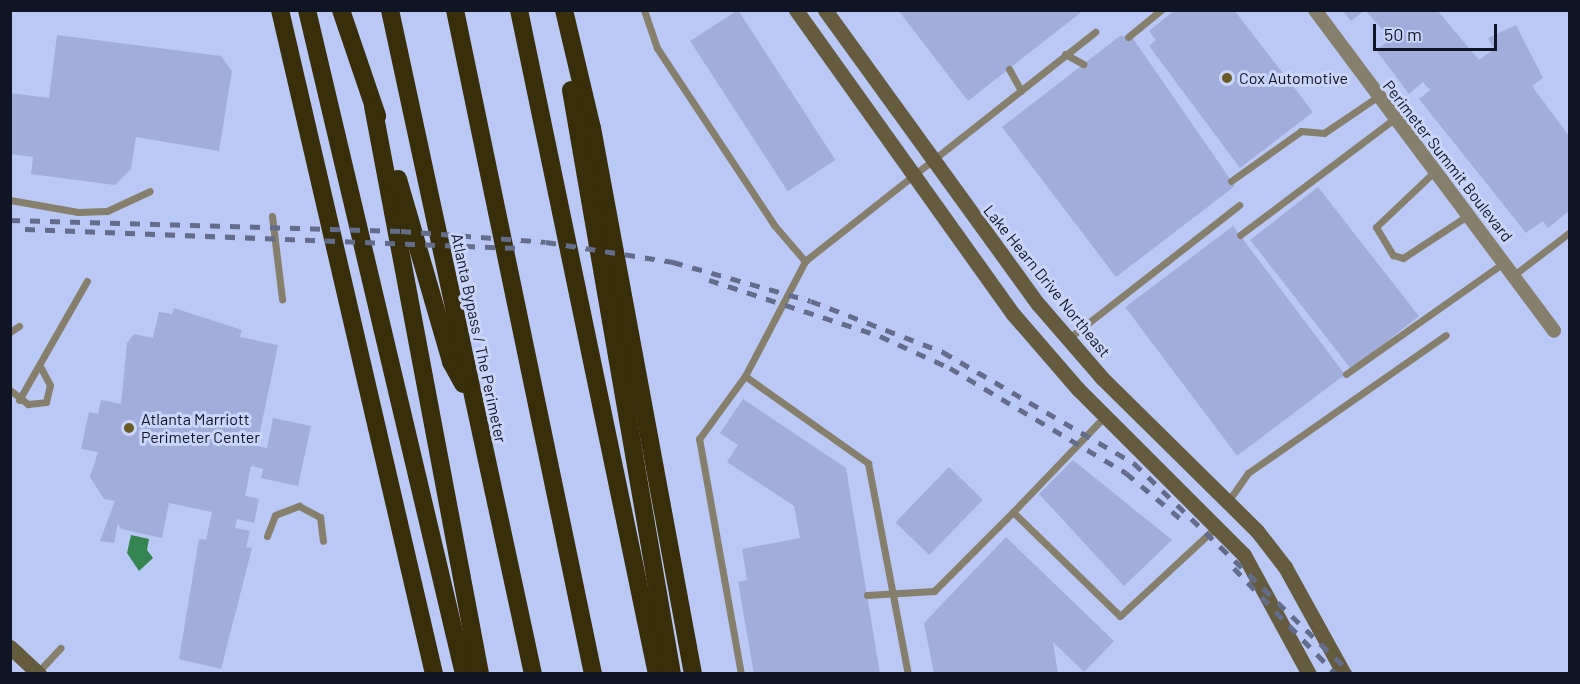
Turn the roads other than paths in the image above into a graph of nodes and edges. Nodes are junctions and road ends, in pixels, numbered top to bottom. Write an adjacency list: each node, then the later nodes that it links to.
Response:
1 (280, 10): 61 (highway)
2 (307, 10): 62 (highway)
3 (341, 10): 21 (highway)
4 (390, 10): 49 (highway, Atlanta Bypass / The Perimeter)
5 (455, 10): 65 (highway)
6 (519, 10): 66 (highway)
7 (558, 10): 67 (highway)
8 (564, 10): 68 (highway)
9 (644, 10): 34 (lane)
10 (796, 10): 25 (street)
11 (825, 10): 23 (street, Lake Hearn Drive Northeast)
12 (1161, 10): 15 (lane)
13 (1315, 10): 20 (street, Perimeter Summit Boulevard)
14 (1095, 32): 16 (lane)
15 (1128, 37)
16 (1065, 54): 17 (lane); 19 (lane)
17 (1083, 64)
18 (1009, 69): 19 (lane)
19 (1021, 91): 23 (lane)
20 (1377, 97): 22 (street, Perimeter Summit Boulevard); 26 (lane)
21 (374, 106): 49 (highway); 63 (highway)
22 (1394, 119): 24 (street, Perimeter Summit Boulevard); 33 (lane)
23 (930, 161): 25 (lane); 43 (street, Lake Hearn Drive Northeast)
24 (1434, 172): 31 (street, Perimeter Summit Boulevard); 31 (lane)
25 (914, 176): 34 (lane); 50 (street)
26 (1231, 181)
27 (150, 191): 28 (lane)
28 (10, 200)
29 (1239, 205): 43 (lane)
30 (272, 216): 38 (lane)
31 (1467, 216): 35 (street, Perimeter Summit Boulevard)
32 (1569, 232): 36 (lane)
33 (1240, 235)
34 (805, 261): 46 (lane)
35 (1505, 262): 36 (street, Perimeter Summit Boulevard); 45 (lane)
36 (1514, 275): 40 (street, Perimeter Summit Boulevard)
37 (87, 281): 44 (lane)
38 (282, 299)
39 (19, 326): 41 (lane)
40 (1554, 331)
41 (10, 332)
42 (1446, 335): 51 (lane)
43 (1069, 338): 51 (street, Lake Hearn Drive Northeast)
44 (41, 368): 48 (lane); 48 (lane)
45 (1346, 374)
46 (745, 376): 56 (lane); 69 (lane)
47 (10, 390): 48 (lane)
48 (20, 400)
49 (472, 401): 64 (highway, Atlanta Bypass / The Perimeter)
50 (1105, 416): 52 (lane); 53 (street)
51 (1229, 500): 72 (street, Lake Hearn Drive Northeast)
52 (1013, 512): 53 (lane); 56 (lane)
53 (1215, 528): 71 (street)
54 (267, 536): 55 (lane)
55 (323, 541)
56 (893, 592): 57 (lane); 70 (lane)
57 (867, 595)
58 (10, 647): 60 (street)
59 (60, 648): 60 (lane)
60 (38, 673)
61 (434, 674)
62 (464, 674)
63 (480, 674)
64 (533, 674)
65 (593, 674)
66 (657, 674)
67 (672, 674)
68 (693, 674)
69 (741, 674)
70 (908, 674)
71 (1309, 674)
72 (1344, 674)

